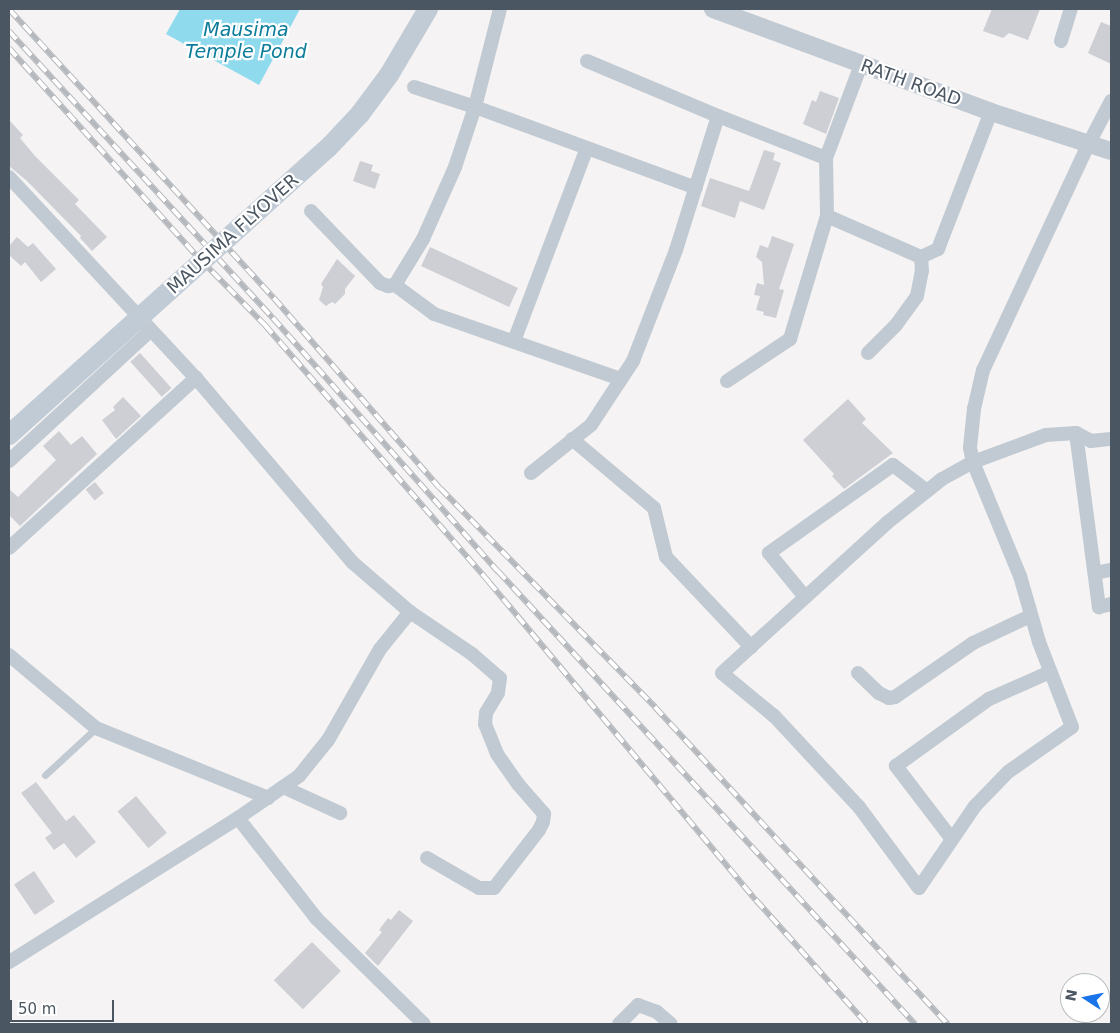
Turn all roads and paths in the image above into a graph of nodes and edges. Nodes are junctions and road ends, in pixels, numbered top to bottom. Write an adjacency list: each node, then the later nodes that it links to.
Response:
1 (428, 9): 30 (main road, MAUSIMA FLYOVER, bridge)
2 (500, 9): 10 (street)
3 (714, 9): 7 (street, RATH ROAD)
4 (1071, 9): 5 (street)
5 (1061, 41)
6 (587, 61): 12 (street)
7 (861, 65): 11 (street, RATH ROAD); 16 (street)
8 (414, 87): 10 (street)
9 (1111, 101): 13 (street)
10 (475, 107): 14 (street); 22 (street)
11 (991, 112): 13 (street, RATH ROAD); 21 (street)
12 (718, 116): 16 (street); 18 (street)
13 (1089, 142): 15 (street, RATH ROAD); 34 (street)
14 (587, 148): 18 (street); 24 (street)
15 (1111, 151)
16 (826, 158): 20 (street)
17 (9, 177): 23 (street)
18 (696, 188): 27 (street)
19 (311, 211): 22 (street)
20 (827, 216): 21 (street); 28 (street)
21 (921, 257): 25 (street)
22 (395, 285): 24 (street)
23 (151, 330): 26 (street); 33 (street)
24 (514, 341): 27 (street)
25 (868, 353)
26 (196, 378): 37 (street); 42 (street)
27 (621, 379): 31 (street)
28 (726, 381)
29 (1076, 433): 32 (street); 34 (street); 39 (street)
30 (9, 435)
31 (572, 439): 35 (street); 44 (street)
32 (1111, 439)
33 (9, 461)
34 (973, 462): 36 (street); 43 (street)
35 (531, 473)
36 (927, 491): 40 (street); 40 (street)
37 (9, 548)
38 (1111, 570): 39 (street)
39 (1095, 572): 41 (street)
40 (805, 597): 44 (street)
41 (1111, 604)
42 (410, 612): 50 (street); 55 (street)
43 (1030, 616): 46 (street); 47 (street)
44 (751, 646): 54 (street)
45 (9, 655): 48 (street)
46 (1050, 672): 54 (street); 54 (street)
47 (858, 674)
48 (96, 728): 49 (lane); 51 (street)
49 (45, 775)
50 (283, 787): 51 (street); 52 (street)
51 (268, 798): 53 (street)
52 (340, 813)
53 (238, 818): 56 (street); 57 (street)
54 (951, 838)
55 (427, 858)
56 (9, 962)
57 (424, 1024)
58 (619, 1024): 59 (street)
59 (670, 1024)

